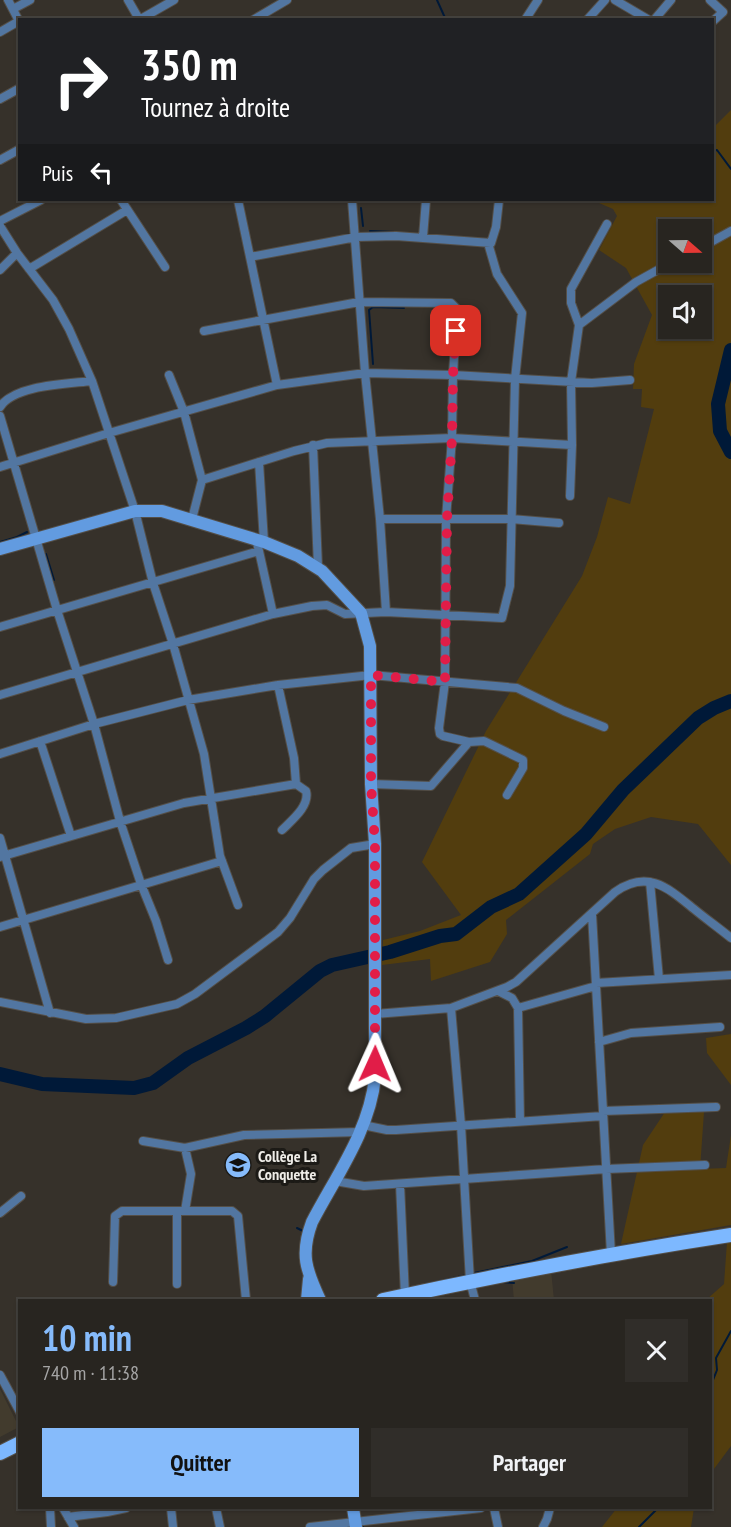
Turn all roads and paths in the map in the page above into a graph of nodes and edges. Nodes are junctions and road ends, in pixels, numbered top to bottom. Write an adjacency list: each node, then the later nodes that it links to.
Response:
1 (8, 0): 11 (street)
2 (30, 0): 11 (street)
3 (128, 0): 12 (street)
4 (174, 0): 13 (street)
5 (287, 0): 14 (street)
6 (538, 0): 15 (street)
7 (605, 0): 16 (street)
8 (615, 0): 17 (street)
9 (671, 0): 18 (street)
10 (710, 0): 20 (street)
11 (13, 9): 19 (street)
12 (138, 18)
13 (141, 18)
14 (256, 18)
15 (526, 18)
16 (589, 18)
17 (646, 18)
18 (656, 18)
19 (18, 20)
20 (714, 20)
21 (18, 23): 22 (street)
22 (0, 32)
23 (18, 89): 24 (street)
24 (0, 99)
25 (18, 150): 26 (street)
26 (0, 160)
27 (39, 201): 34 (street)
28 (122, 201): 33 (street)
29 (238, 201): 42 (street)
30 (352, 201): 37 (street)
31 (426, 201): 38 (street)
32 (499, 201): 40 (street)
33 (127, 210): 43 (street); 44 (street)
34 (0, 224): 41 (street)
35 (607, 224): 49 (street)
36 (731, 231): 39 (street)
37 (356, 237): 38 (street); 42 (street); 47 (street)
38 (423, 237): 40 (street)
39 (712, 242)
40 (488, 243): 54 (street)
41 (17, 253): 44 (street); 45 (street)
42 (250, 257): 48 (street)
43 (165, 267)
44 (29, 269): 56 (street)
45 (0, 270)
46 (658, 270): 49 (street)
47 (359, 302): 48 (street); 51 (street); 53 (street)
48 (263, 321): 50 (street); 58 (street)
49 (579, 325): 57 (street)
50 (204, 331)
51 (365, 373): 53 (street); 58 (street); 64 (street)
52 (169, 375): 60 (street)
53 (453, 375): 54 (street); 63 (street)
54 (515, 379): 57 (street); 65 (street)
55 (630, 380): 57 (street)
56 (92, 381): 59 (street); 62 (street)
57 (572, 382): 67 (street)
58 (277, 385): 60 (street)
59 (0, 407)
60 (184, 412): 62 (street); 71 (street)
61 (0, 416): 69 (street)
62 (109, 433): 69 (street); 73 (street)
63 (452, 438): 64 (street); 65 (street); 76 (street)
64 (372, 441): 66 (street); 75 (street)
65 (514, 442): 67 (street); 77 (street)
66 (313, 445): 68 (street); 82 (street)
67 (572, 445): 72 (street)
68 (259, 462): 71 (street); 80 (street)
69 (13, 463): 70 (street); 79 (street)
70 (0, 467)
71 (202, 480): 74 (street)
72 (570, 496)
73 (135, 512): 74 (main road); 79 (main road); 83 (street)
74 (192, 519): 80 (main road)
75 (380, 519): 76 (street); 85 (street)
76 (447, 519): 77 (street); 88 (street)
77 (511, 519): 78 (street); 88 (street)
78 (559, 523)
79 (37, 539): 81 (main road); 84 (street)
80 (260, 544): 82 (main road); 83 (street); 87 (street)
81 (0, 549)
82 (318, 567): 86 (main road)
83 (153, 583): 84 (street); 90 (street)
84 (57, 610): 89 (street); 91 (street)
85 (386, 612): 86 (street); 88 (street)
86 (361, 613): 87 (street); 92 (main road)
87 (273, 614): 90 (street)
88 (447, 616): 93 (street)
89 (0, 627)
90 (173, 644): 91 (street); 96 (street)
91 (78, 672): 95 (street); 97 (street)
92 (371, 675): 93 (street); 94 (street); 103 (main road)
93 (445, 682): 98 (street); 100 (street)
94 (278, 685): 96 (street); 102 (street)
95 (0, 695)
96 (188, 700): 97 (street); 105 (street)
97 (94, 724): 99 (street); 106 (street)
98 (604, 728)
99 (40, 741): 101 (street); 108 (street)
100 (469, 742): 103 (street); 104 (street)
101 (0, 754)
102 (296, 784): 105 (street); 107 (street)
103 (371, 784): 110 (main road)
104 (507, 795)
105 (210, 799): 106 (street); 112 (street)
106 (120, 821): 108 (street); 114 (street)
107 (282, 830)
108 (71, 836): 111 (street)
109 (0, 838): 111 (street)
110 (375, 844): 128 (street); 129 (main road)
111 (2, 856): 117 (street)
112 (222, 861): 114 (street); 115 (street)
113 (650, 882): 116 (street); 119 (street); 122 (street)
114 (141, 884): 117 (street); 120 (street)
115 (238, 905)
116 (592, 914): 123 (street); 124 (street)
117 (22, 919): 118 (street); 128 (street)
118 (0, 927)
119 (731, 938)
120 (168, 960)
121 (731, 975): 122 (street)
122 (658, 979): 123 (street)
123 (596, 985): 127 (street); 131 (street)
124 (498, 991): 126 (street); 127 (street)
125 (0, 1002): 128 (street)
126 (451, 1008): 129 (street); 135 (street)
127 (519, 1008): 134 (street)
128 (50, 1013)
129 (375, 1014): 136 (main road)
130 (720, 1027): 131 (street)
131 (599, 1042): 133 (street)
132 (716, 1107): 133 (street)
133 (603, 1113): 134 (street); 140 (street)
134 (520, 1121): 135 (street)
135 (461, 1125): 136 (street); 141 (street)
136 (362, 1128): 138 (street); 142 (main road)
137 (143, 1142): 138 (street)
138 (185, 1149): 145 (street)
139 (705, 1165): 140 (street)
140 (606, 1169): 141 (street); 148 (street)
141 (463, 1180): 143 (street); 150 (street)
142 (335, 1181): 143 (street); 149 (main road)
143 (400, 1184): 153 (street)
144 (21, 1196): 146 (street)
145 (181, 1211): 151 (street); 152 (street); 154 (street)
146 (0, 1213)
147 (731, 1235): 148 (main road)
148 (611, 1254): 150 (main road)
149 (309, 1278): 155 (main road); 156 (main road)
150 (470, 1281): 153 (main road); 158 (street)
151 (113, 1282)
152 (177, 1284)
153 (405, 1296): 157 (main road)
154 (246, 1299)
155 (307, 1299)
156 (320, 1299)
157 (388, 1299)
158 (475, 1299)
159 (0, 1375): 160 (street)
160 (18, 1408)
161 (18, 1444): 162 (main road)
162 (0, 1454)
163 (50, 1509): 174 (street)
164 (64, 1509): 172 (street)
165 (121, 1509): 172 (street)
166 (171, 1509): 176 (street)
167 (216, 1509): 177 (street)
168 (353, 1509): 173 (main road)
169 (473, 1509): 173 (street)
170 (494, 1509): 179 (street)
171 (550, 1509): 180 (street)
172 (68, 1517): 175 (street)
173 (356, 1524): 178 (street)
174 (51, 1527)
175 (74, 1527)
176 (173, 1527)
177 (220, 1527)
178 (310, 1527)
179 (498, 1527)
180 (543, 1527)

